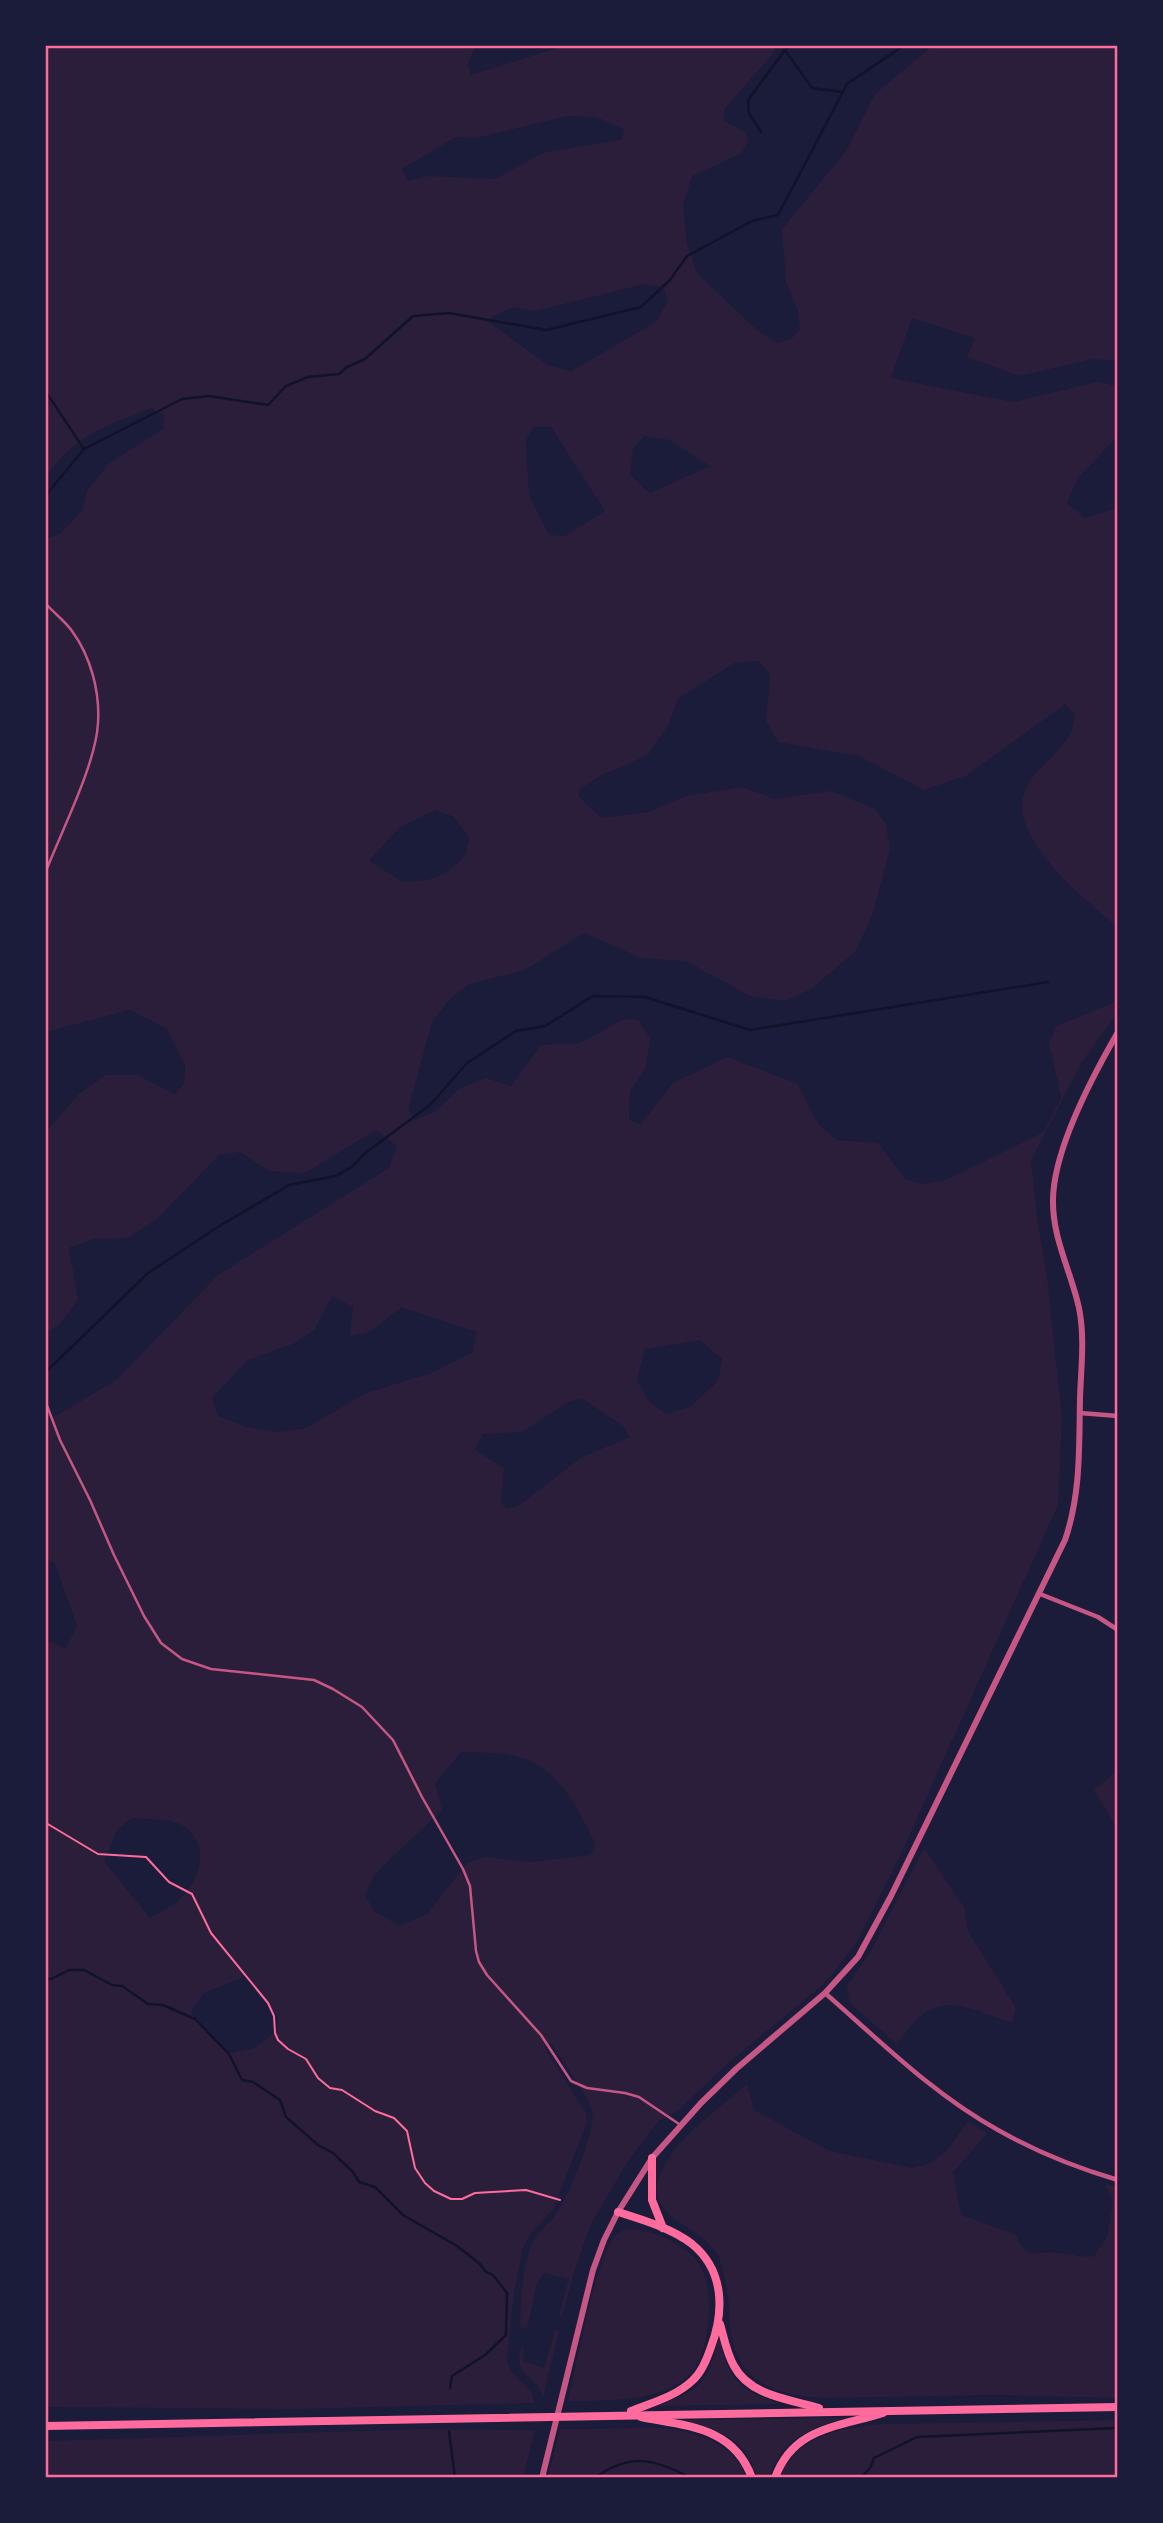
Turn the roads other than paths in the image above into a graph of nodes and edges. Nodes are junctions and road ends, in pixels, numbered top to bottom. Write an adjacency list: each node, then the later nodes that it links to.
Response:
1 (46, 604): 2 (lane)
2 (46, 871)
3 (1118, 1032): 5 (street)
4 (46, 1403): 10 (lane)
5 (1080, 1413): 6 (street); 7 (street)
6 (1118, 1416)
7 (1040, 1594): 8 (street); 9 (street)
8 (1118, 1630)
9 (825, 1993): 10 (street); 12 (street)
10 (680, 2125): 11 (street)
11 (652, 2158): 13 (street); 14 (highway)
12 (1118, 2180)
13 (618, 2212): 14 (highway); 21 (street)
14 (663, 2228): 15 (highway)
15 (720, 2324): 18 (highway); 19 (highway)
16 (1118, 2407): 17 (highway)
17 (892, 2410): 18 (highway); 23 (highway)
18 (829, 2411): 19 (highway)
19 (625, 2414): 20 (highway); 22 (highway)
20 (46, 2426)
21 (542, 2477)
22 (752, 2477)
23 (775, 2477)

